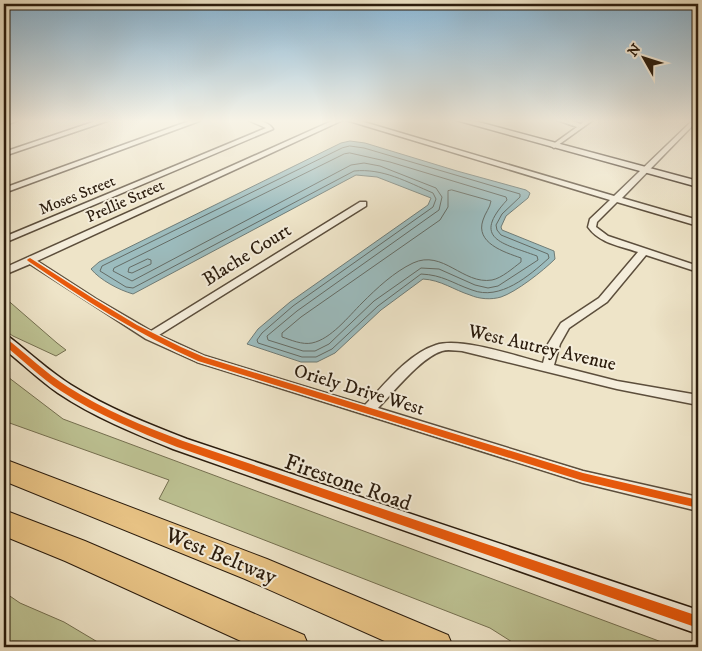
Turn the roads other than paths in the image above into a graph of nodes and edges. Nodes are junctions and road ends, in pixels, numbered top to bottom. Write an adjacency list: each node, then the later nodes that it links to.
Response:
1 (116, 150): 9 (street)
2 (220, 150): 13 (street, Moses Street)
3 (273, 150): 15 (street, Prellie Street)
4 (452, 150): 10 (street)
5 (571, 150): 7 (street)
6 (666, 150): 7 (street)
7 (646, 170): 8 (street); 10 (street)
8 (698, 184)
9 (4, 191)
10 (616, 199): 12 (street); 14 (street)
11 (363, 204): 18 (street, Blache Court)
12 (698, 223)
13 (4, 240)
14 (644, 251): 16 (street); 20 (street)
15 (30, 260): 17 (street, Prellie Street); 18 (street, Oriely Drive West)
16 (698, 269)
17 (4, 272)
18 (150, 336): 22 (street, Oriely Drive West)
19 (4, 341): 26 (street, Firestone Road)
20 (547, 368): 21 (street, West Autrey Avenue); 22 (street, West Autrey Avenue)
21 (698, 400)
22 (369, 409): 24 (street, Oriely Drive West)
23 (4, 470): 28 (highway, West Beltway)
24 (698, 504)
25 (4, 523): 27 (highway)
26 (698, 622)
27 (292, 647)
28 (436, 647)

